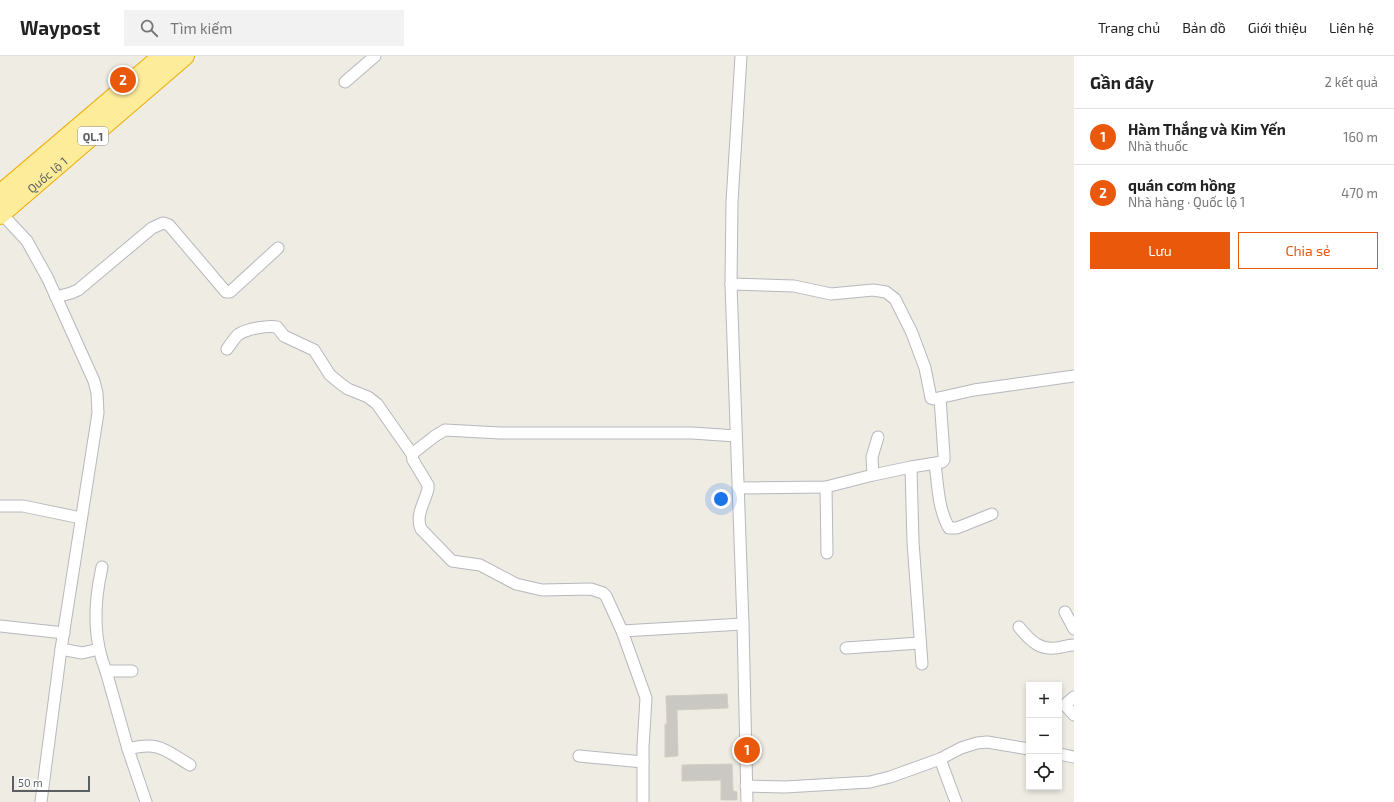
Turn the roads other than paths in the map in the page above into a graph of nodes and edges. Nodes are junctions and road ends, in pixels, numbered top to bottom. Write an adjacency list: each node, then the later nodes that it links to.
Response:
1 (162, 56): 6 (highway, Quốc lộ 1 / QL.1)
2 (185, 56): 7 (highway, Quốc lộ 1 / QL.1)
3 (375, 56): 5 (street)
4 (741, 56): 9 (street)
5 (345, 82)
6 (0, 194)
7 (1, 214): 10 (street)
8 (278, 248): 10 (street)
9 (731, 284): 13 (street); 14 (street)
10 (56, 297): 24 (street)
11 (227, 349): 16 (street)
12 (1074, 376): 13 (street)
13 (940, 398): 17 (street)
14 (736, 436): 16 (street); 21 (street)
15 (878, 437): 19 (street)
16 (412, 454): 32 (street)
17 (935, 464): 18 (street); 23 (street)
18 (911, 467): 19 (street); 34 (street)
19 (874, 475): 20 (street)
20 (826, 487): 21 (street); 25 (street)
21 (738, 488): 28 (street)
22 (0, 506): 24 (street)
23 (992, 514)
24 (81, 518): 33 (street)
25 (827, 553)
26 (102, 566): 38 (street)
27 (1065, 612): 31 (street)
28 (743, 624): 32 (street); 52 (street)
29 (0, 626): 33 (street)
30 (1019, 627): 35 (street)
31 (1074, 629)
32 (622, 631): 50 (street)
33 (64, 633): 37 (street)
34 (920, 643): 36 (street); 39 (street)
35 (1074, 645)
36 (846, 648)
37 (61, 649): 38 (street); 53 (street)
38 (99, 649): 40 (street)
39 (922, 664)
40 (106, 671): 41 (street); 45 (street)
41 (132, 671)
42 (1074, 696): 43 (street)
43 (1074, 715)
44 (1026, 748): 49 (street)
45 (128, 749): 51 (street); 54 (street)
46 (1062, 755): 48 (street)
47 (579, 756): 50 (street)
48 (1074, 757)
49 (940, 759): 52 (street); 57 (street)
50 (644, 762): 55 (street)
51 (190, 765)
52 (746, 786): 56 (street)
53 (41, 802)
54 (146, 802)
55 (643, 802)
56 (747, 802)
57 (956, 802)

